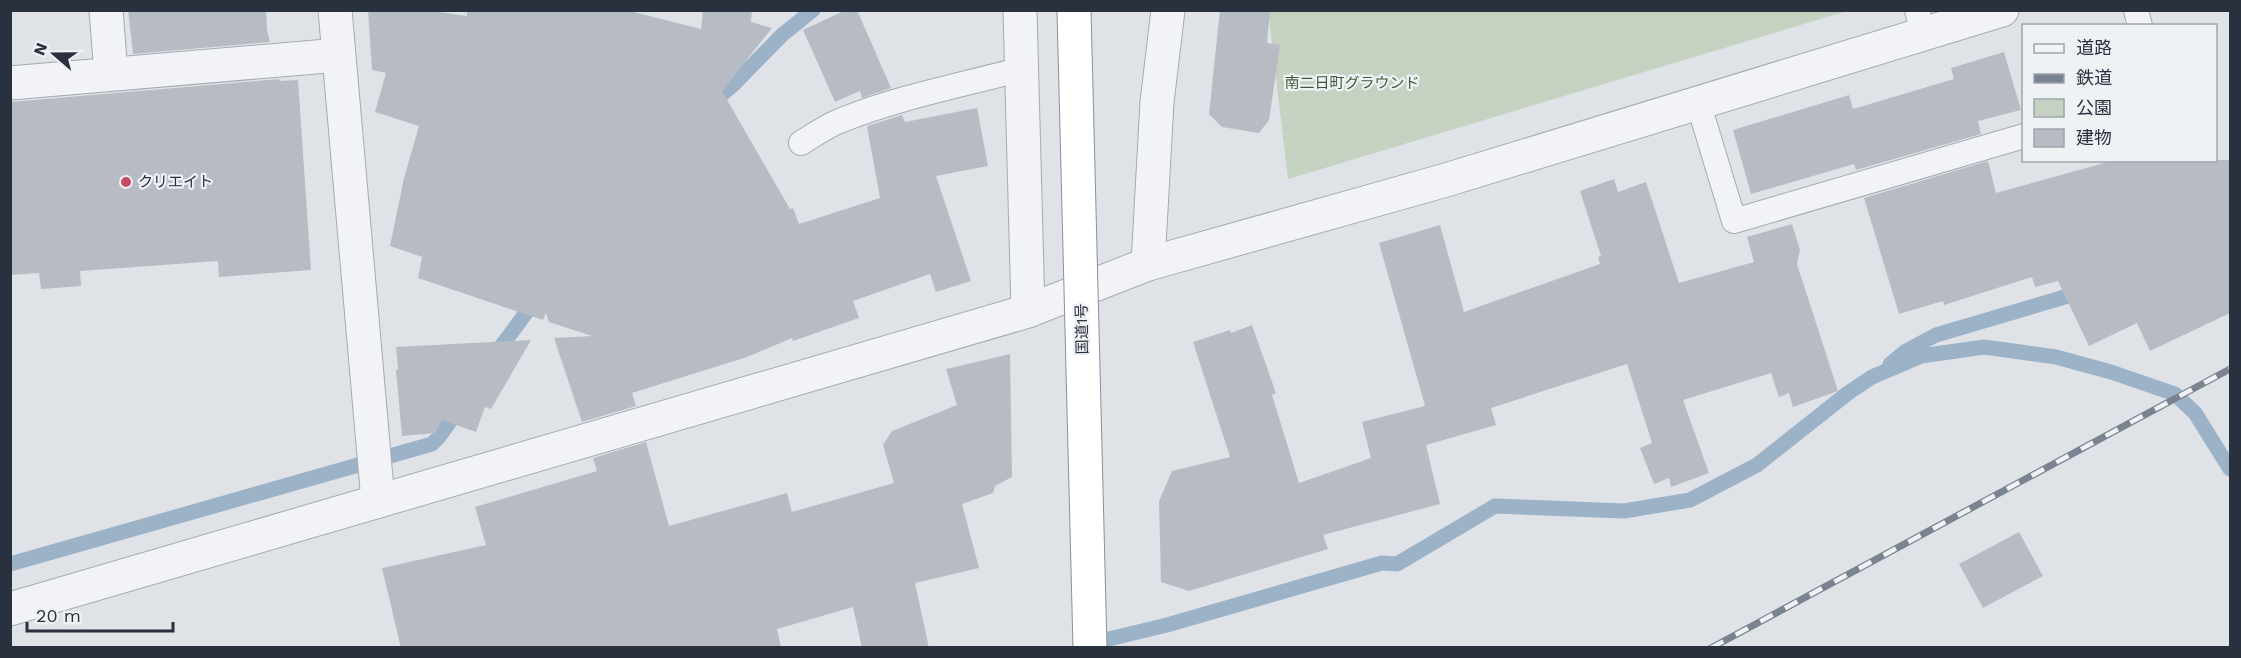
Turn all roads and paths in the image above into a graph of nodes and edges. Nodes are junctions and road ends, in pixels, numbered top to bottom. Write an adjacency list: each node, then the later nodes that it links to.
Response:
1 (106, 10): 10 (street)
2 (335, 10): 8 (street)
3 (1020, 10): 9 (street)
4 (1074, 10): 19 (highway, 国道1号, bridge)
5 (1168, 10): 15 (street)
6 (2002, 10): 7 (street)
7 (1920, 22): 12 (street)
8 (339, 55): 10 (street); 17 (street)
9 (1022, 69): 14 (lane); 16 (street)
10 (111, 75): 11 (street)
11 (10, 83)
12 (1698, 102): 13 (lane); 15 (street)
13 (2022, 137)
14 (801, 143)
15 (1148, 264): 16 (street)
16 (1028, 311): 17 (street)
17 (378, 501): 18 (street)
18 (10, 609)
19 (1089, 648)

